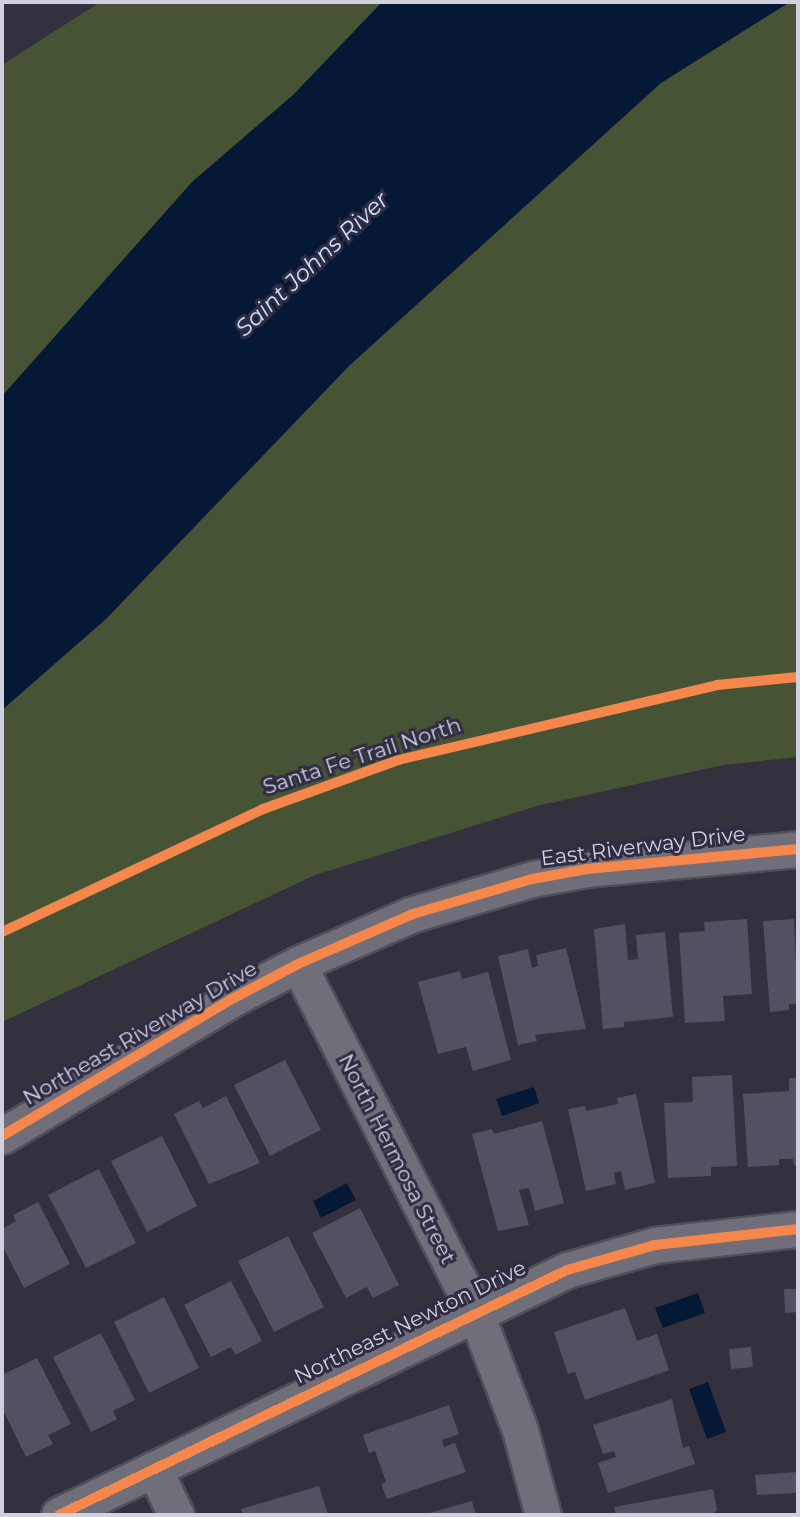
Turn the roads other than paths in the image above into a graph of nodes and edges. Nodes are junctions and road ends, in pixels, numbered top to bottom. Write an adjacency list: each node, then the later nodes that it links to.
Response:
1 (798, 849): 2 (street, East Riverway Drive)
2 (298, 964): 3 (street, Northeast Riverway Drive); 5 (street, North Hermosa Street)
3 (2, 1136)
4 (798, 1230): 5 (street, Northeast Newton Drive)
5 (475, 1311): 6 (street, Northeast Newton Drive); 9 (street, North Hermosa Street)
6 (153, 1469): 7 (street, Northeast Newton Drive); 8 (street)
7 (59, 1515)
8 (176, 1515)
9 (543, 1515)

